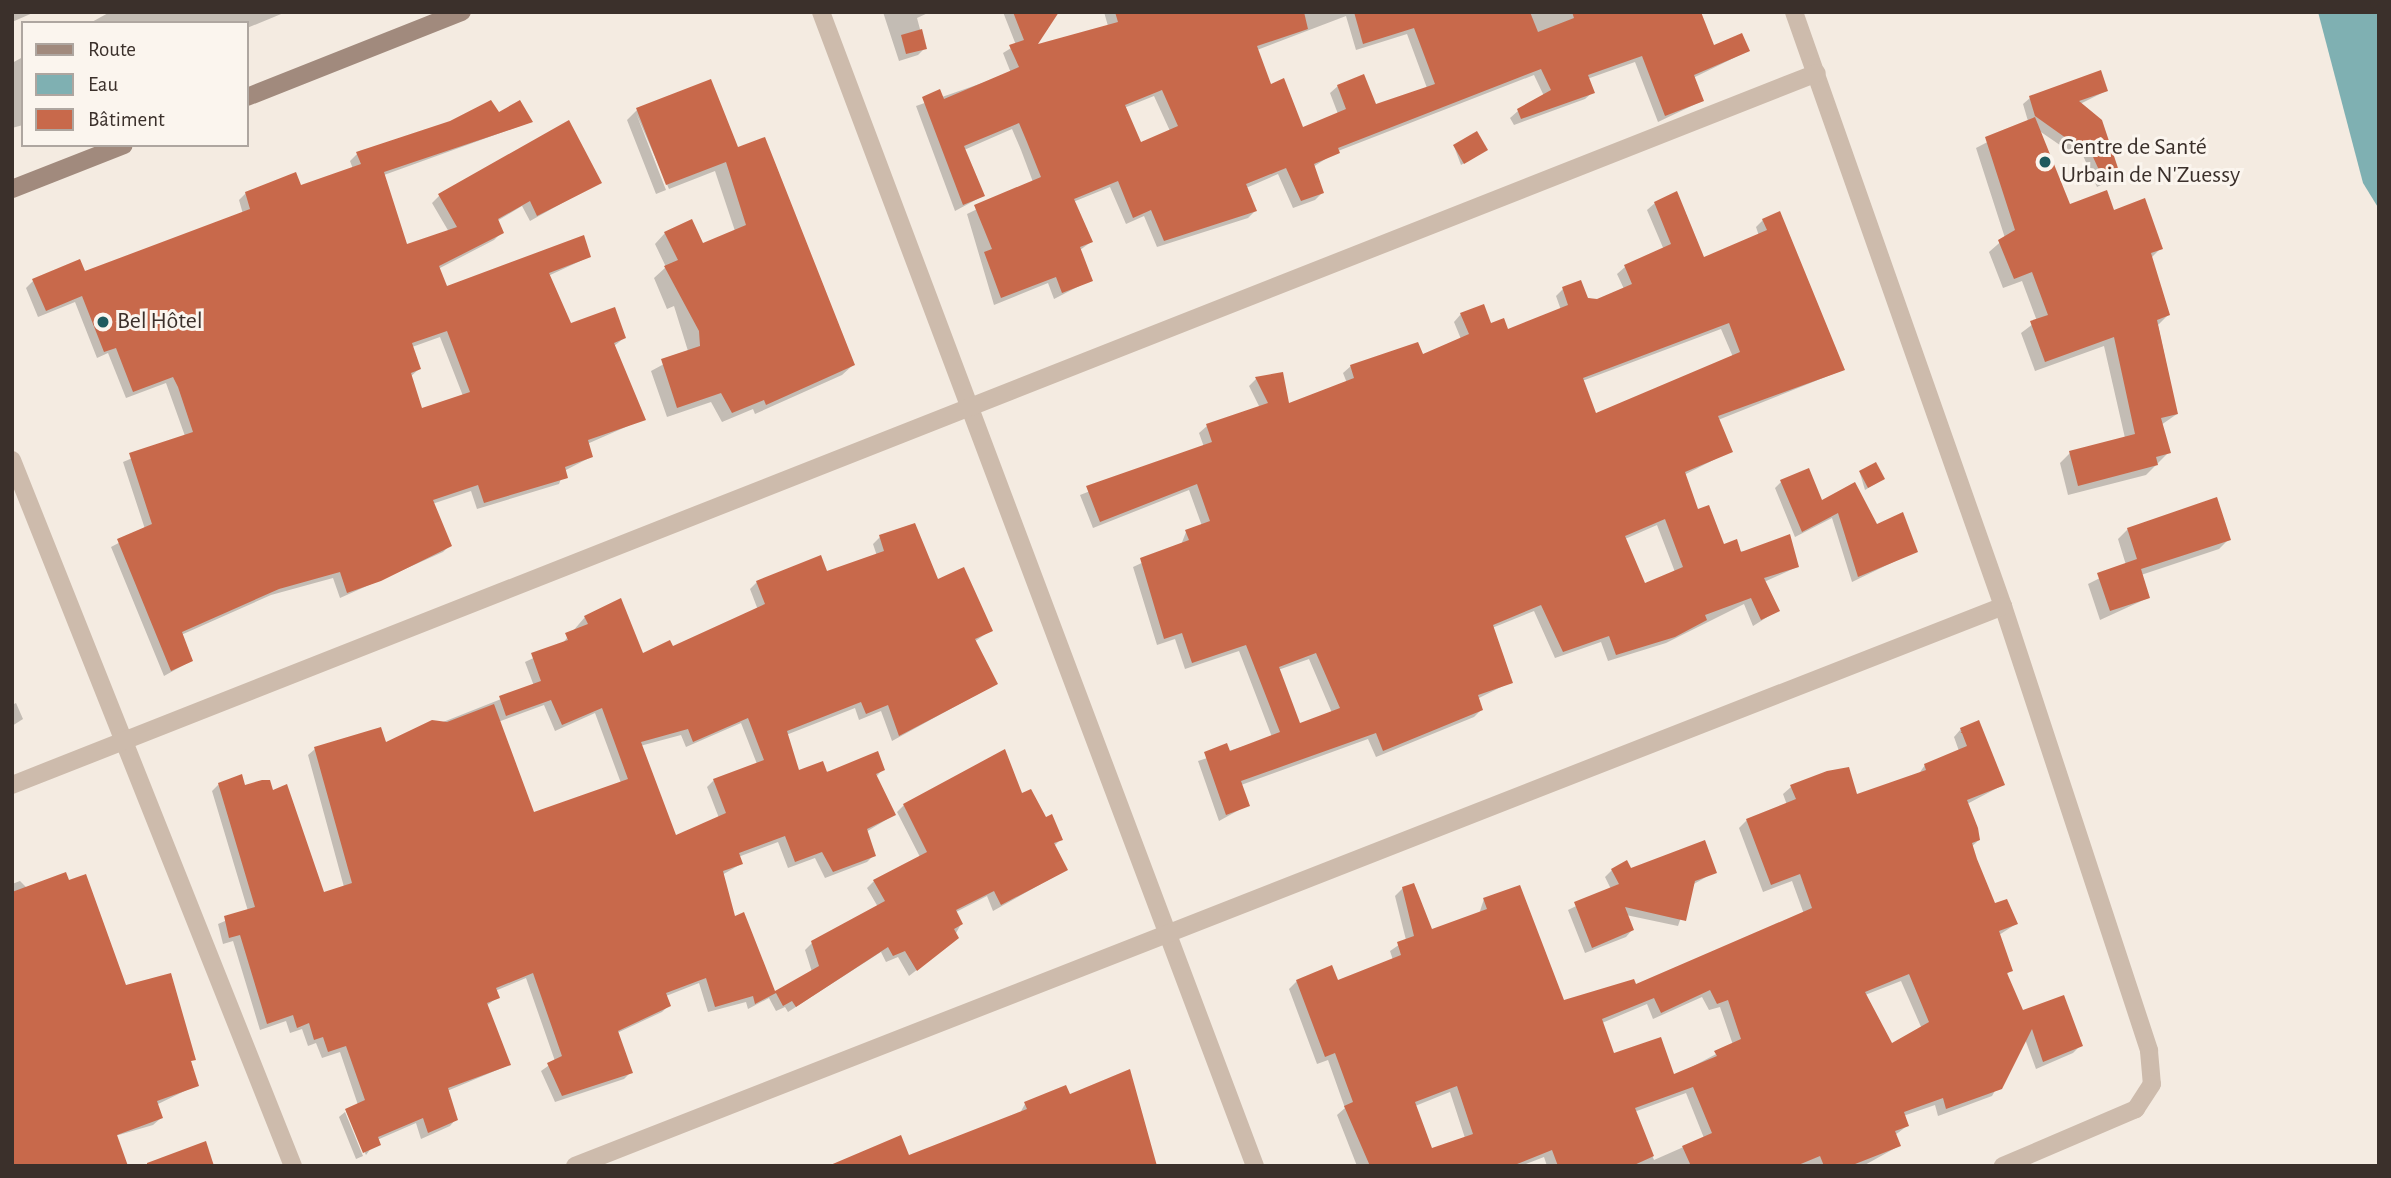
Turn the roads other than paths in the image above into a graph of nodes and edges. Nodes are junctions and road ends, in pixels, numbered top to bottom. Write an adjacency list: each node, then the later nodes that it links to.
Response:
1 (462, 12): 5 (street)
2 (821, 12): 8 (street)
3 (1794, 12): 4 (street)
4 (1817, 73): 8 (street); 10 (street)
5 (248, 97)
6 (119, 147): 7 (street)
7 (12, 189)
8 (969, 407): 11 (street); 13 (street)
9 (12, 460): 11 (street)
10 (2003, 606): 13 (street); 17 (street)
11 (123, 742): 12 (street); 14 (street)
12 (12, 785)
13 (1166, 934): 15 (street); 16 (street)
14 (293, 1166)
15 (575, 1166)
16 (1255, 1166)
17 (2003, 1166)

